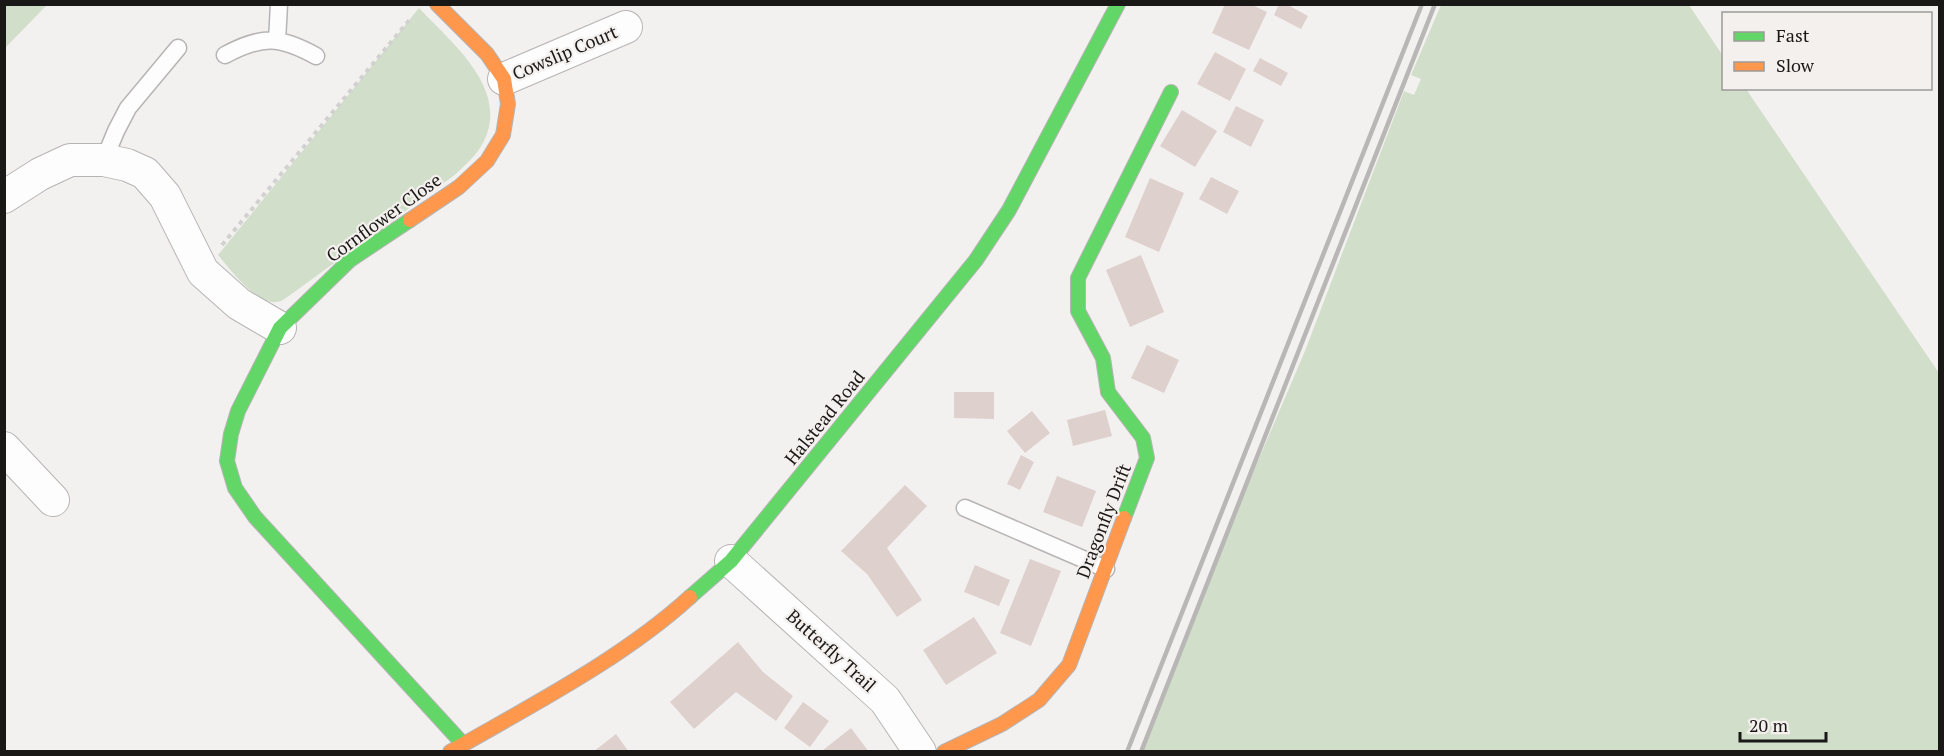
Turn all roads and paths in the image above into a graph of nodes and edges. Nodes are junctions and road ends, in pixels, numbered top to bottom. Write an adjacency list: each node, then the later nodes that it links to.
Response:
1 (279, 4): 6 (lane)
2 (437, 4): 10 (street, Cornflower Close)
3 (1118, 4): 19 (street, Halstead Road)
4 (412, 17): 14 (path)
5 (626, 27): 10 (street, Cowslip Court)
6 (277, 41): 8 (lane); 9 (lane)
7 (178, 48): 12 (lane)
8 (225, 55)
9 (316, 56)
10 (504, 80): 15 (street, Cornflower Close)
11 (1172, 92): 20 (street, Dragonfly Drift)
12 (104, 160): 13 (street); 14 (street)
13 (4, 197)
14 (202, 272): 15 (street)
15 (280, 328): 21 (street, Cornflower Close)
16 (4, 448): 17 (street)
17 (52, 500)
18 (965, 508): 20 (lane)
19 (731, 561): 21 (street, Halstead Road); 23 (street, Butterfly Trail)
20 (1106, 569): 24 (street, Dragonfly Drift)
21 (463, 744): 22 (street, Halstead Road)
22 (450, 752)
23 (920, 752)
24 (944, 752)

